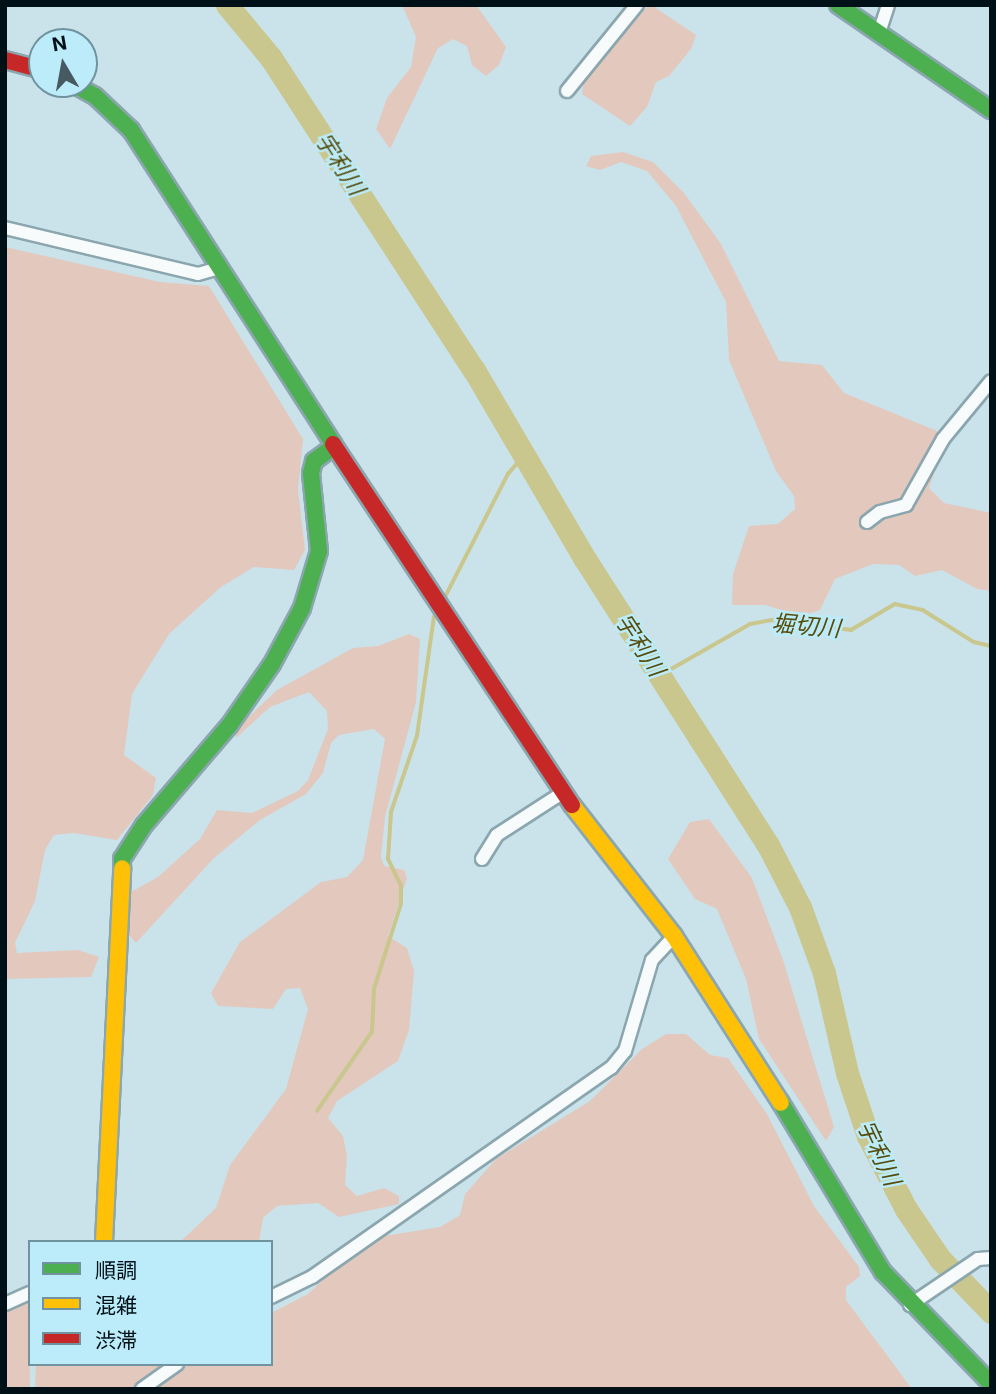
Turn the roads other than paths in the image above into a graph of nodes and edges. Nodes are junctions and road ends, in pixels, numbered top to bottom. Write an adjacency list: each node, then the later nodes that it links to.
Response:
1 (637, 5): 7 (street)
2 (838, 5): 4 (main road)
3 (888, 5): 4 (street)
4 (879, 33): 9 (main road)
5 (5, 60): 6 (main road)
6 (28, 66)
7 (567, 91)
8 (97, 98): 11 (main road)
9 (988, 102)
10 (5, 228): 11 (street)
11 (219, 268): 13 (main road)
12 (991, 381): 14 (street)
13 (332, 448): 15 (main road); 18 (main road)
14 (867, 522)
15 (562, 793): 16 (street); 17 (main road)
16 (482, 859)
17 (674, 936): 21 (street); 23 (main road)
18 (104, 1240)
19 (984, 1259): 23 (street)
20 (28, 1294): 22 (street)
21 (273, 1296)
22 (5, 1304)
23 (910, 1305): 25 (main road)
24 (174, 1366): 26 (street)
25 (991, 1384)
26 (142, 1389)

